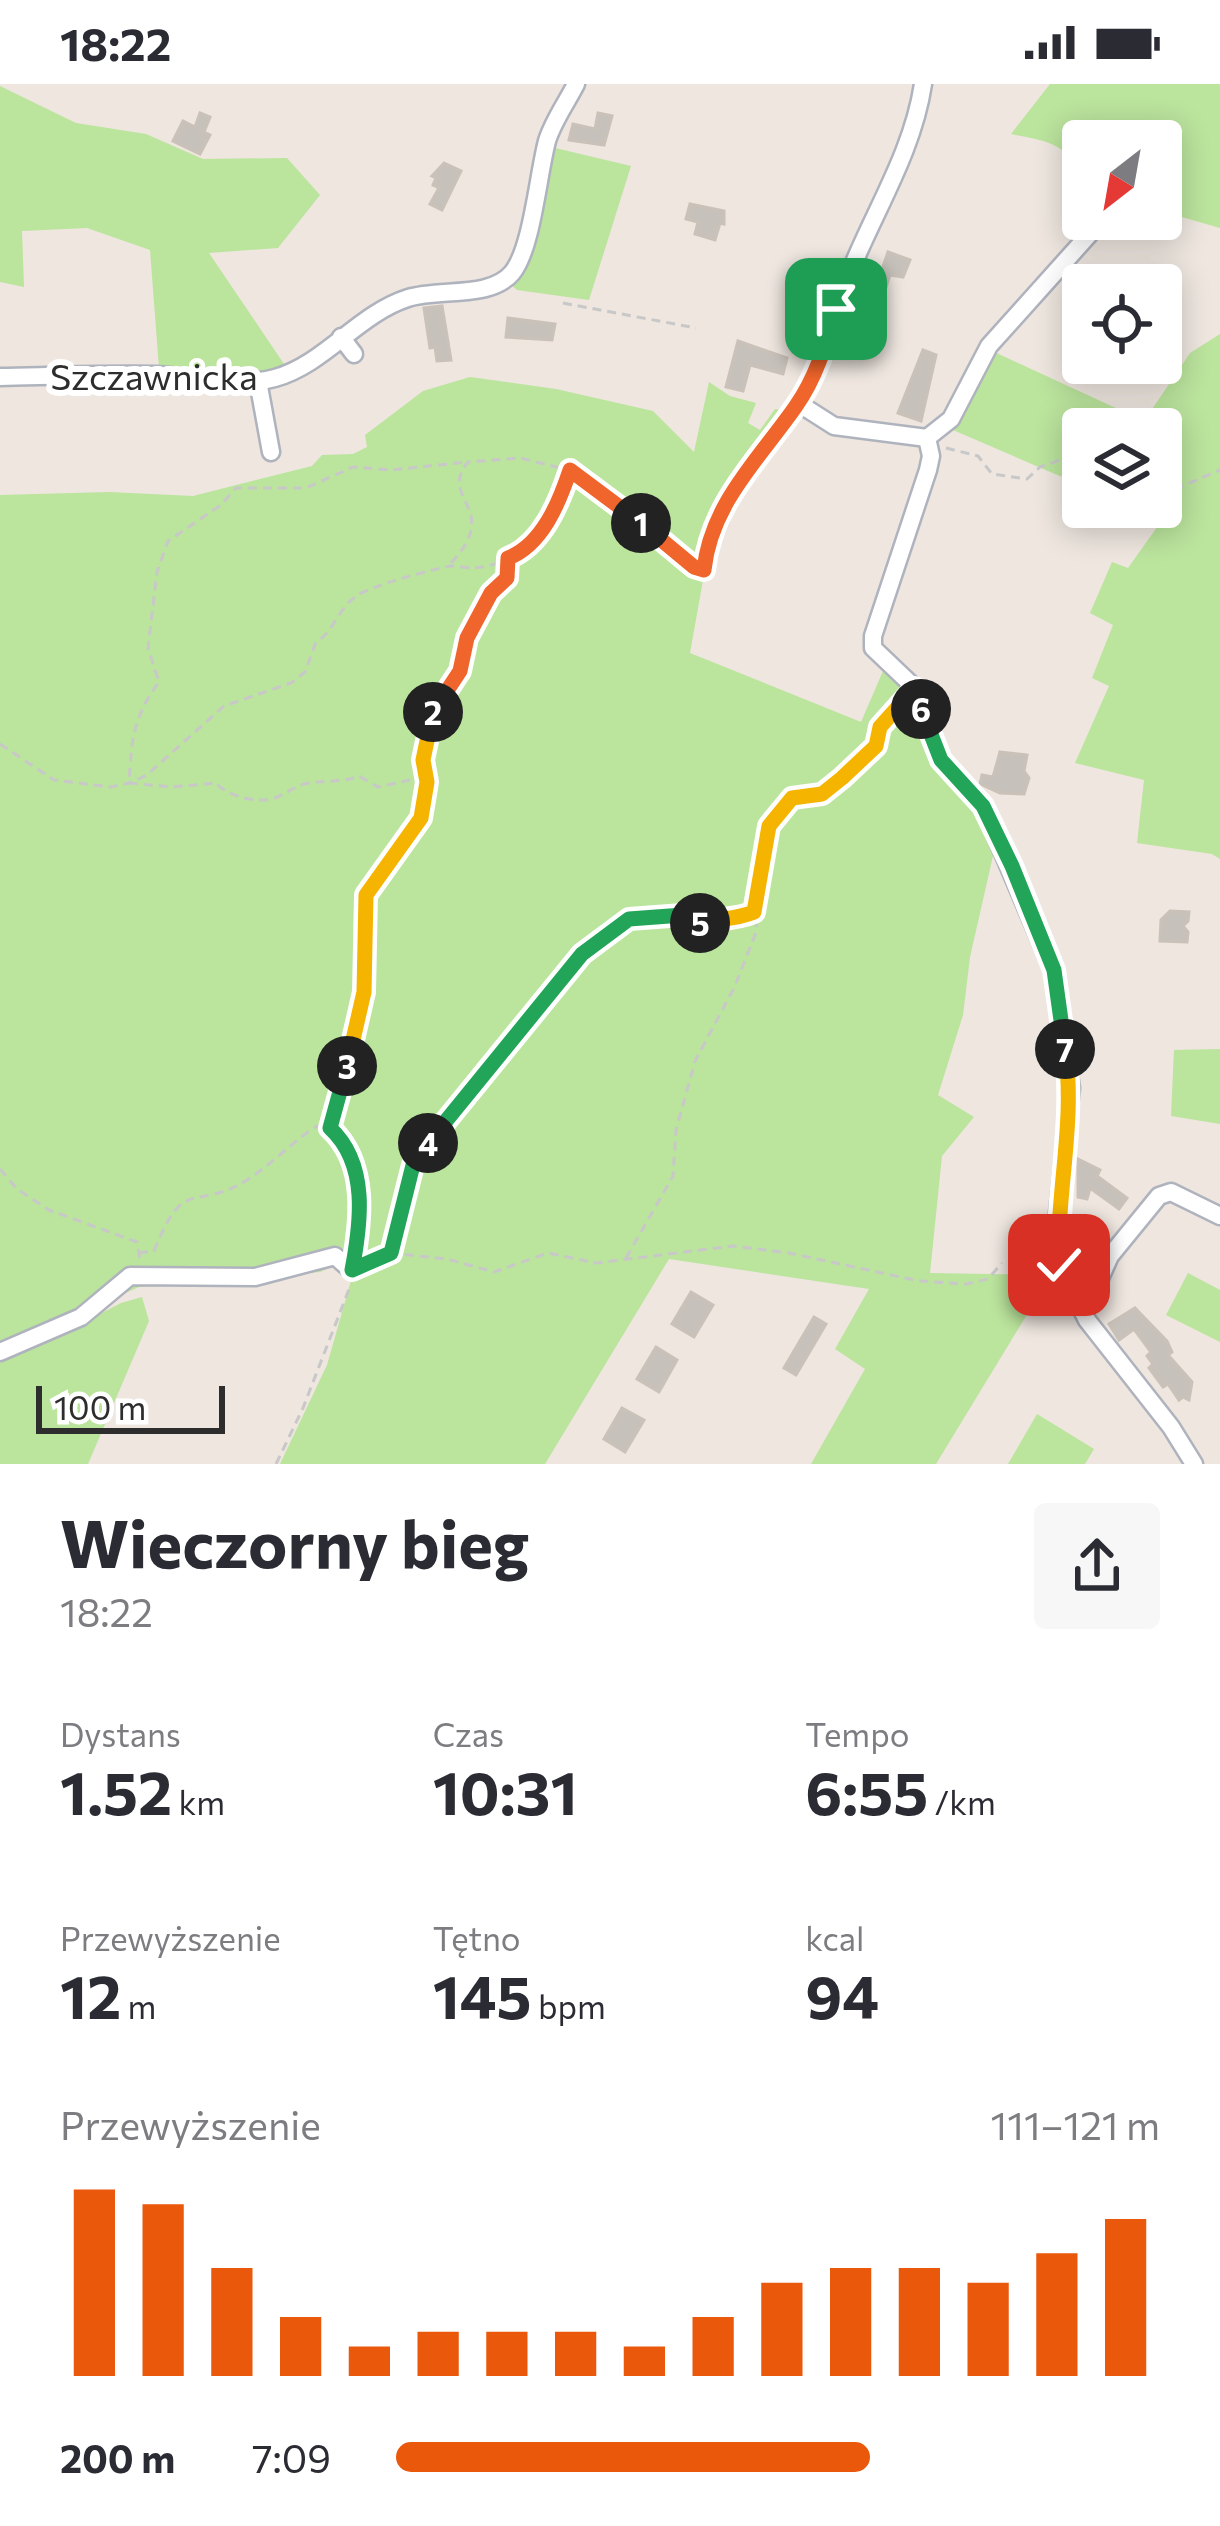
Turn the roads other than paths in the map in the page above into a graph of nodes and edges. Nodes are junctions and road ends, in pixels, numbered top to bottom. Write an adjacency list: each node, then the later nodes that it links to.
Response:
1 (576, 84): 4 (street, Szczawnicka)
2 (923, 84): 8 (street)
3 (1084, 240): 9 (street)
4 (341, 337): 5 (street); 7 (street, Szczawnicka)
5 (354, 354)
6 (0, 377): 7 (street, Szczawnicka)
7 (258, 380): 10 (street)
8 (798, 404): 9 (street); 11 (street)
9 (929, 443): 14 (street)
10 (271, 452)
11 (715, 531)
12 (1220, 1216): 14 (street)
13 (352, 1270): 15 (street)
14 (1072, 1293): 16 (street)
15 (0, 1352)
16 (1194, 1464)

